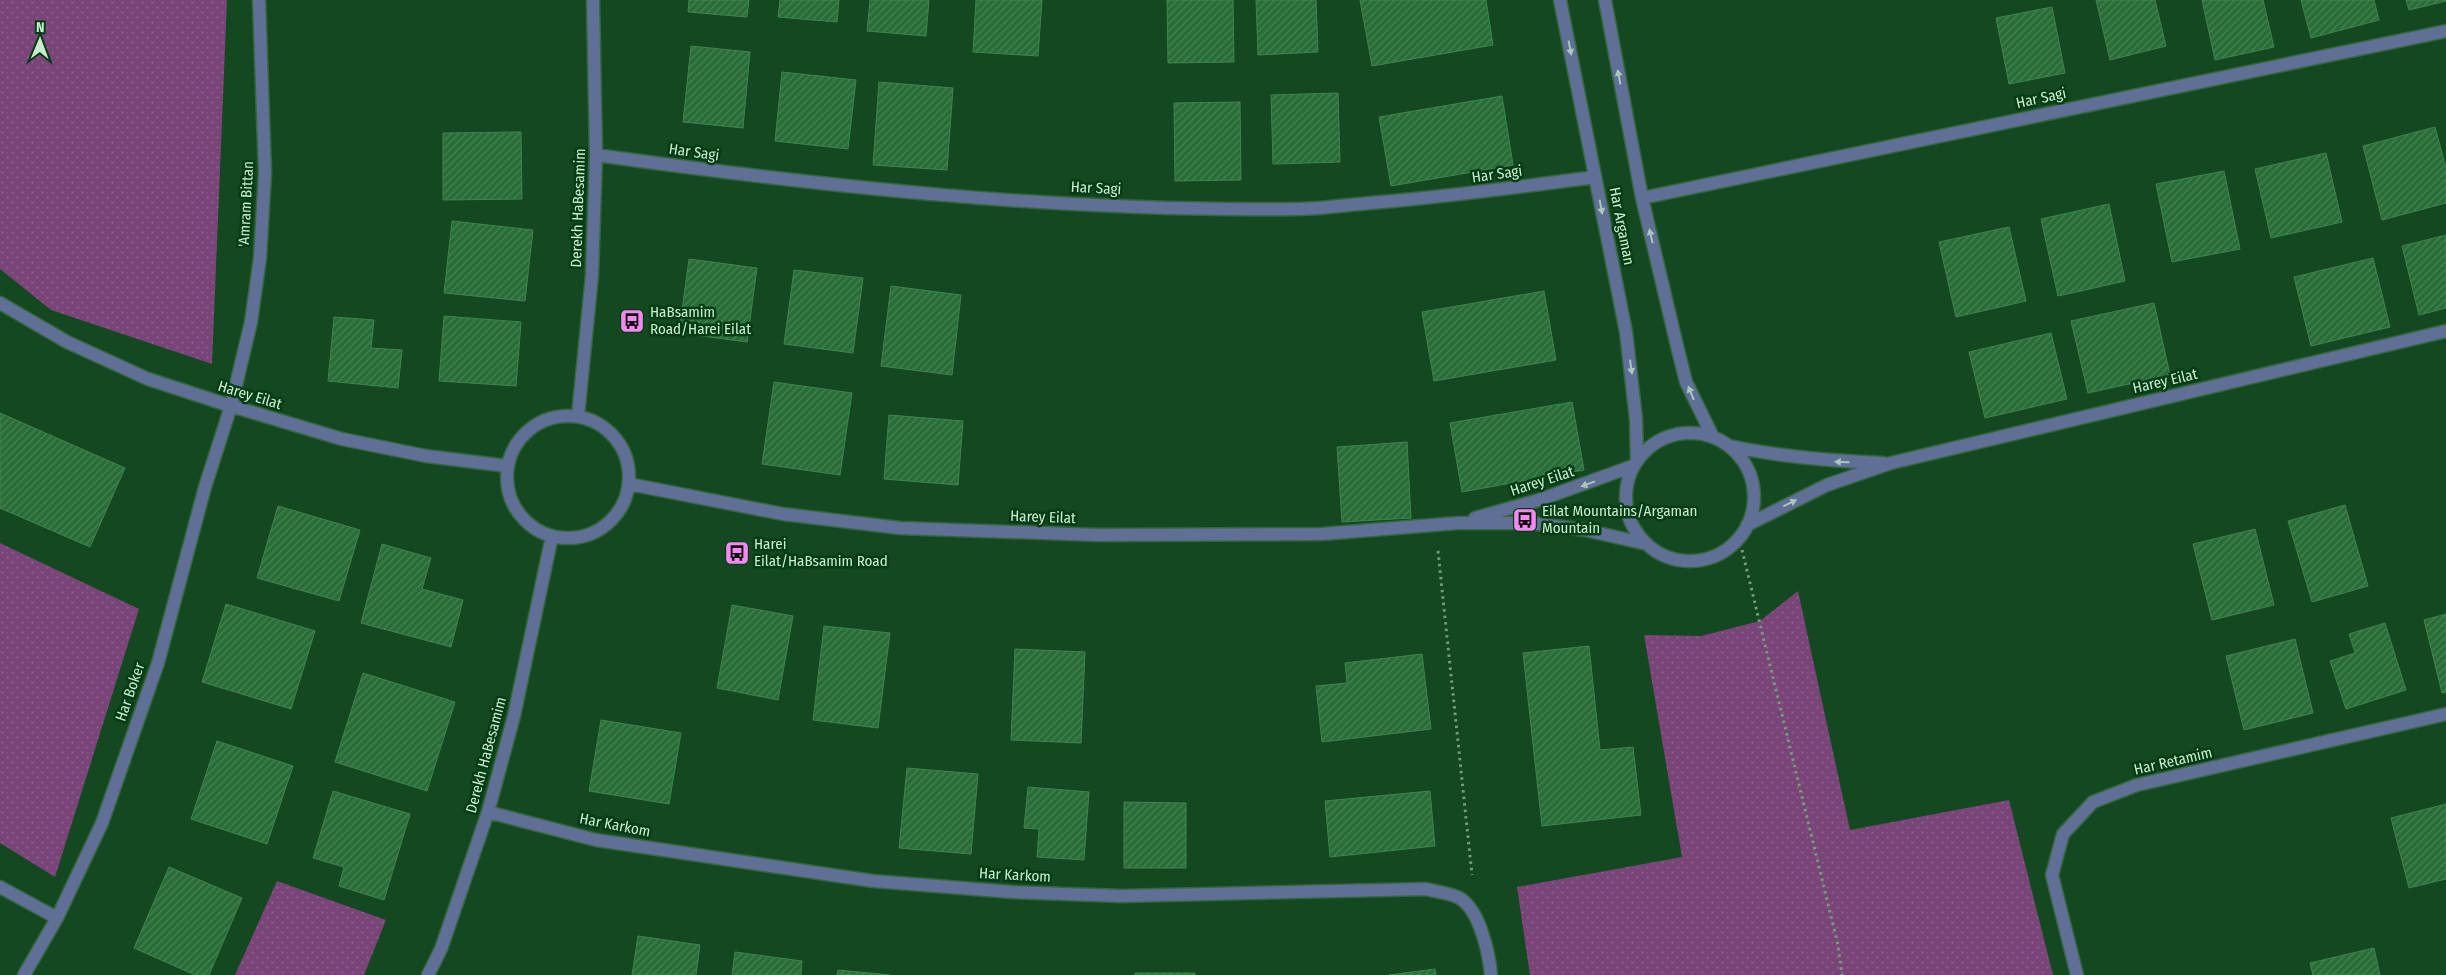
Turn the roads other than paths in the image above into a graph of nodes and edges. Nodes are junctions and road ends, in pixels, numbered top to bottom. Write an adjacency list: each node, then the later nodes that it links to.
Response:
1 (259, 0): 11 (street, 'Amram Bittan)
2 (593, 0): 6 (street, Derekh HaBesamim)
3 (1560, 0): 7 (street, Har Argaman, one-way to 7)
4 (1605, 0): 8 (street, Har Argaman, one-way to 4)
5 (2446, 31): 8 (street, Har Sagi)
6 (596, 155): 7 (street, Har Sagi); 12 (street, Derekh HaBesamim)
7 (1595, 177): 15 (street, Har Argaman, one-way to 15)
8 (1642, 198): 13 (street, Har Argaman, one-way to 8)
9 (0, 303): 11 (street, Harey Eilat)
10 (2446, 331): 16 (street, Harey Eilat)
11 (231, 406): 17 (street, Harey Eilat); 26 (street, Har Boker)
12 (578, 416): 17 (street); 18 (street)
13 (1713, 437): 14 (street); 15 (street)
14 (1728, 445): 16 (street, Harey Eilat, one-way to 14); 20 (street)
15 (1635, 463): 19 (street, Harey Eilat, one-way to 19); 22 (street)
16 (1891, 463): 20 (street, Harey Eilat, one-way to 16)
17 (507, 466): 21 (street)
18 (629, 484): 19 (street, Harey Eilat); 21 (street)
19 (1458, 523): 22 (street, Harey Eilat)
20 (1747, 526): 22 (street)
21 (552, 536): 24 (street, Derekh HaBesamim)
22 (1647, 544)
23 (2446, 714): 30 (street, Har Retamim)
24 (488, 812): 28 (street, Derekh HaBesamim); 29 (street, Har Karkom)
25 (0, 887): 26 (street)
26 (56, 918): 27 (street, Har Boker)
27 (24, 975)
28 (428, 975)
29 (1491, 975)
30 (2077, 975)

